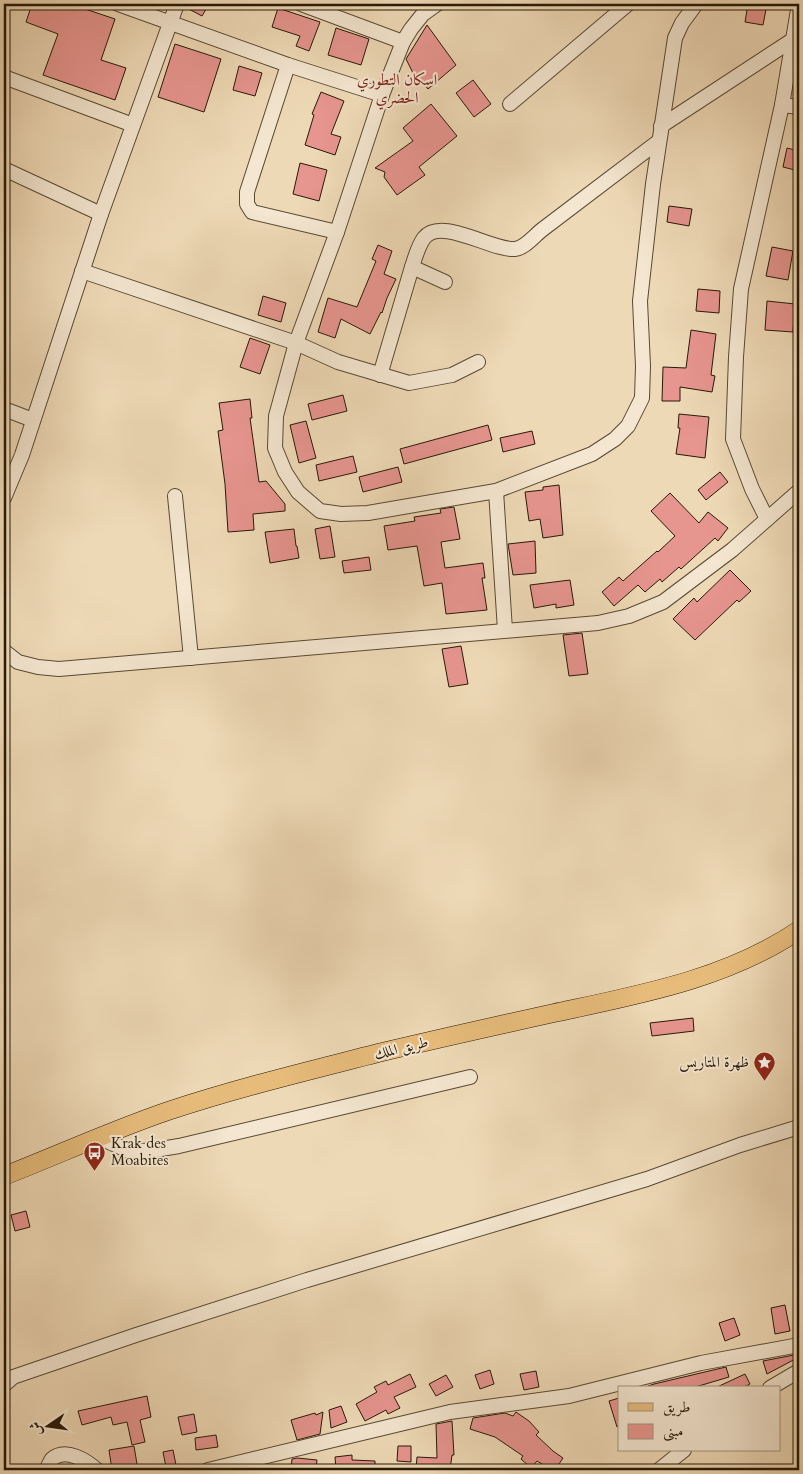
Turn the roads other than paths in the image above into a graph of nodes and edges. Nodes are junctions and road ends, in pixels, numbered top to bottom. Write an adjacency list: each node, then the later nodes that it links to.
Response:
1 (118, 4): 8 (street)
2 (177, 4): 8 (street)
3 (301, 4): 10 (street)
4 (437, 4): 10 (street)
5 (628, 4): 15 (street)
6 (696, 4): 19 (street)
7 (799, 4): 9 (street)
8 (172, 23): 12 (street); 18 (street)
9 (794, 39): 11 (street); 19 (street)
10 (403, 42): 14 (street)
11 (795, 55): 16 (street)
12 (288, 65): 14 (street); 23 (street)
13 (4, 77): 18 (street)
14 (382, 95): 23 (street)
15 (510, 104)
16 (782, 105): 17 (street); 36 (street)
17 (799, 107)
18 (133, 125): 22 (street)
19 (661, 126): 20 (street)
20 (659, 141): 24 (street); 32 (street)
21 (4, 169): 22 (street)
22 (101, 214): 25 (street)
23 (337, 232): 27 (street)
24 (412, 267): 26 (street); 29 (street)
25 (82, 271): 27 (street); 31 (street)
26 (445, 282)
27 (296, 343): 29 (street); 32 (street)
28 (478, 362): 29 (street)
29 (380, 375)
30 (4, 409): 31 (street)
31 (33, 420): 35 (street)
32 (496, 491): 37 (street)
33 (799, 491): 36 (street)
34 (174, 496): 39 (street)
35 (4, 498)
36 (767, 519): 37 (street)
37 (506, 630): 39 (street)
38 (4, 651): 39 (street)
39 (191, 658)
40 (799, 930): 43 (main road, طريق الملك)
41 (470, 1077): 43 (street)
42 (799, 1127): 47 (street)
43 (98, 1137): 44 (main road, طريق الملك)
44 (4, 1176)
45 (799, 1345): 52 (street)
46 (799, 1371): 48 (street)
47 (4, 1385)
48 (773, 1386)
49 (682, 1452): 53 (street)
50 (46, 1470): 51 (street)
51 (97, 1470)
52 (208, 1470)
53 (659, 1470)

